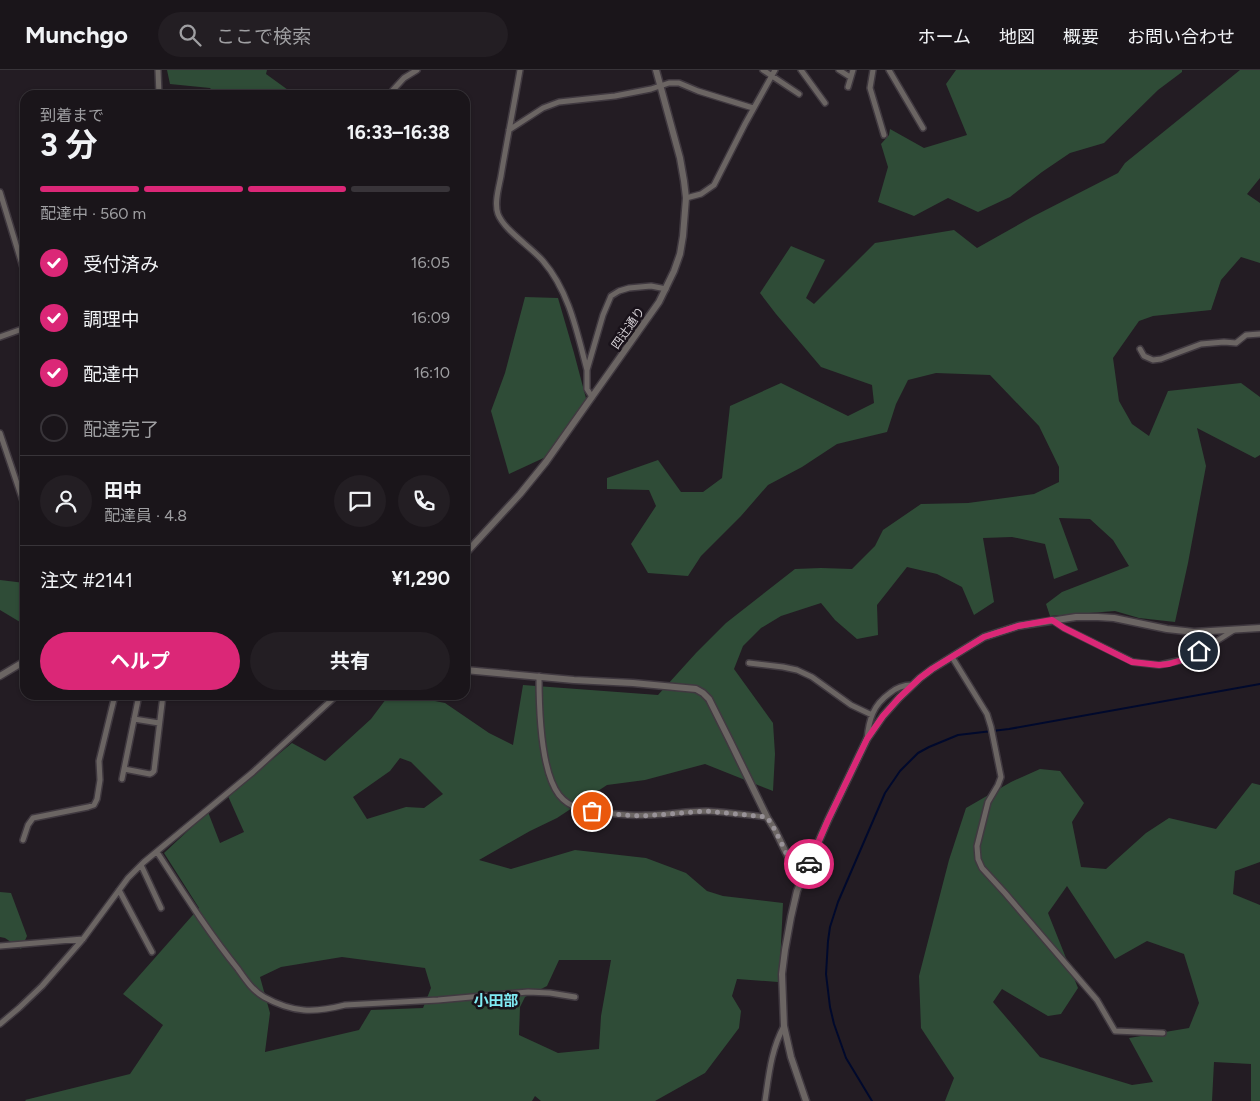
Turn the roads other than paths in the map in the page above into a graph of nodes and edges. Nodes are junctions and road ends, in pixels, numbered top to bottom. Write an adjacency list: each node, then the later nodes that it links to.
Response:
1 (158, 70): 16 (street)
2 (417, 70): 17 (street)
3 (520, 70): 22 (street)
4 (656, 70): 14 (street, 四辻通り)
5 (764, 70): 12 (street)
6 (775, 70): 12 (street)
7 (801, 70): 19 (street)
8 (839, 70): 13 (street)
9 (852, 70): 13 (street)
10 (873, 70): 23 (street)
11 (888, 70): 21 (street)
12 (772, 76): 18 (street); 20 (street)
13 (850, 76): 15 (street)
14 (660, 86): 20 (street); 22 (street); 25 (street, 四辻通り)
15 (848, 87)
16 (159, 90)
17 (393, 90)
18 (799, 94)
19 (825, 103)
20 (753, 108): 25 (street)
21 (923, 128)
22 (509, 130): 32 (street)
23 (884, 135)
24 (0, 192): 26 (street)
25 (686, 198): 27 (street, 四辻通り)
26 (20, 258)
27 (666, 289): 32 (street); 33 (street, 四辻通り)
28 (20, 330): 30 (street)
29 (1260, 334): 31 (street)
30 (0, 337)
31 (1140, 349)
32 (587, 370): 33 (street)
33 (592, 397): 36 (street, 四辻通り)
34 (0, 433): 35 (street)
35 (20, 492)
36 (470, 549)
37 (1052, 620): 39 (street); 39 (street); 40 (street)
38 (1260, 628): 39 (street)
39 (1234, 630)
40 (952, 657): 46 (street); 70 (street)
41 (749, 663): 51 (street)
42 (20, 665): 44 (street)
43 (470, 670): 45 (street)
44 (0, 676)
45 (538, 676): 57 (street); 57 (street)
46 (912, 685): 51 (street); 54 (street)
47 (115, 700): 58 (street)
48 (138, 700): 52 (street)
49 (161, 700): 53 (street)
50 (332, 700): 59 (street)
51 (872, 715): 54 (street)
52 (134, 719): 53 (street); 55 (street)
53 (159, 723): 55 (street)
54 (867, 739): 61 (street)
55 (124, 769): 56 (street)
56 (122, 779)
57 (767, 817): 61 (street)
58 (23, 840)
59 (157, 852): 60 (street); 67 (street)
60 (141, 866): 62 (street); 63 (street)
61 (805, 873): 69 (street)
62 (119, 890): 64 (street); 66 (street)
63 (161, 908)
64 (83, 939): 65 (street); 68 (street)
65 (0, 946)
66 (152, 952)
67 (575, 997)
68 (0, 1024)
69 (784, 1026): 71 (street); 72 (street)
70 (1164, 1033)
71 (765, 1101)
72 (806, 1101)

